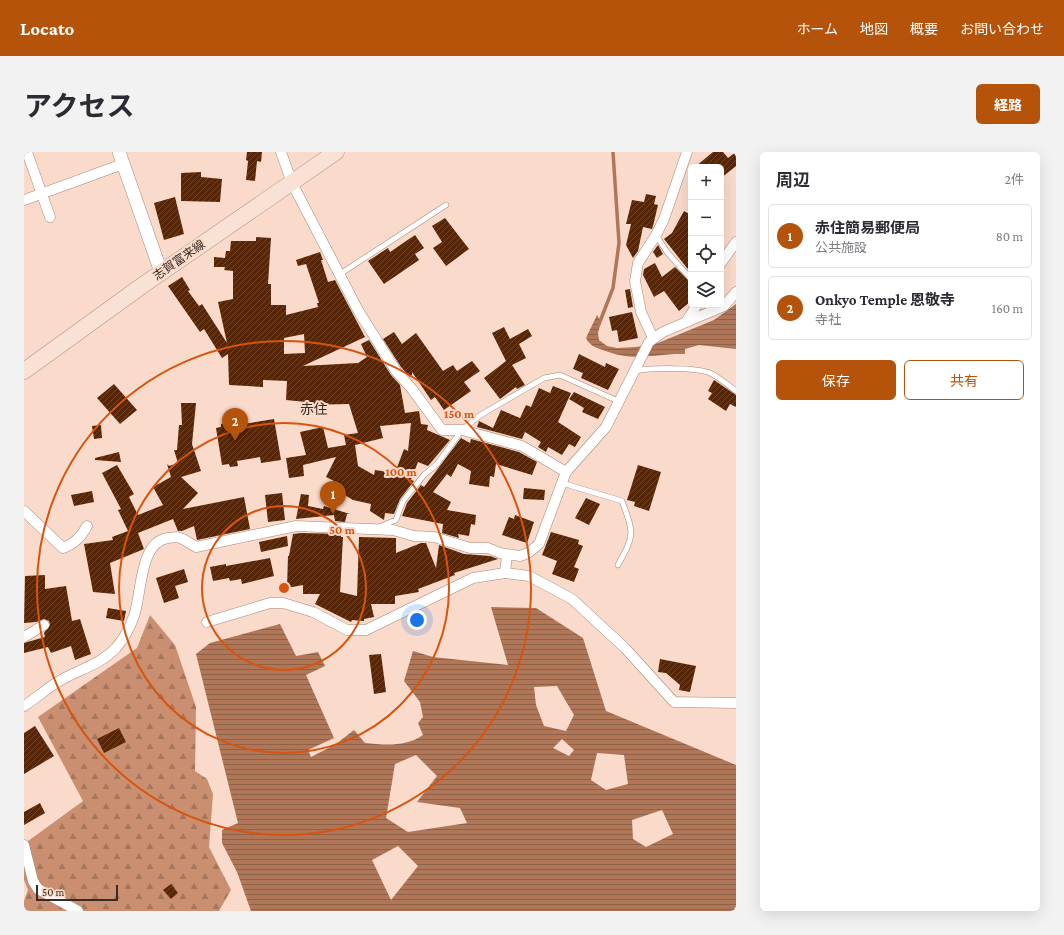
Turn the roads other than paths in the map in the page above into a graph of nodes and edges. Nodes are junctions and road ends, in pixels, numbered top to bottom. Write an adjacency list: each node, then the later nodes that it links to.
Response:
1 (28, 152): 8 (street)
2 (281, 152): 7 (street)
3 (336, 152): 7 (main road, 志賀富来線)
4 (697, 152): 5 (street)
5 (687, 154): 12 (street)
6 (121, 158): 8 (street); 15 (street)
7 (292, 183): 15 (main road, 志賀富来線); 16 (street)
8 (43, 194): 9 (street); 11 (street)
9 (24, 200)
10 (446, 205): 16 (lane)
11 (50, 217)
12 (656, 235): 17 (lane); 21 (street)
13 (736, 242): 14 (street)
14 (724, 259)
15 (162, 272): 23 (main road, 志賀富来線)
16 (340, 274): 26 (street)
17 (688, 276)
18 (736, 292): 20 (street)
19 (694, 308): 20 (street)
20 (686, 322): 21 (street)
21 (651, 340): 22 (street)
22 (635, 369): 24 (lane); 25 (street)
23 (24, 371)
24 (736, 391)
25 (618, 401): 26 (lane); 27 (street)
26 (462, 430): 27 (street); 31 (lane)
27 (566, 472): 28 (street)
28 (562, 483): 32 (street); 33 (lane)
29 (24, 511): 30 (street)
30 (87, 526)
31 (371, 531): 32 (street); 39 (street)
32 (507, 555): 34 (street)
33 (618, 565)
34 (505, 573): 35 (street); 38 (street)
35 (206, 622)
36 (44, 626): 37 (street)
37 (24, 637)
38 (736, 704)
39 (24, 706)
40 (24, 845): 41 (street)
41 (78, 911)

